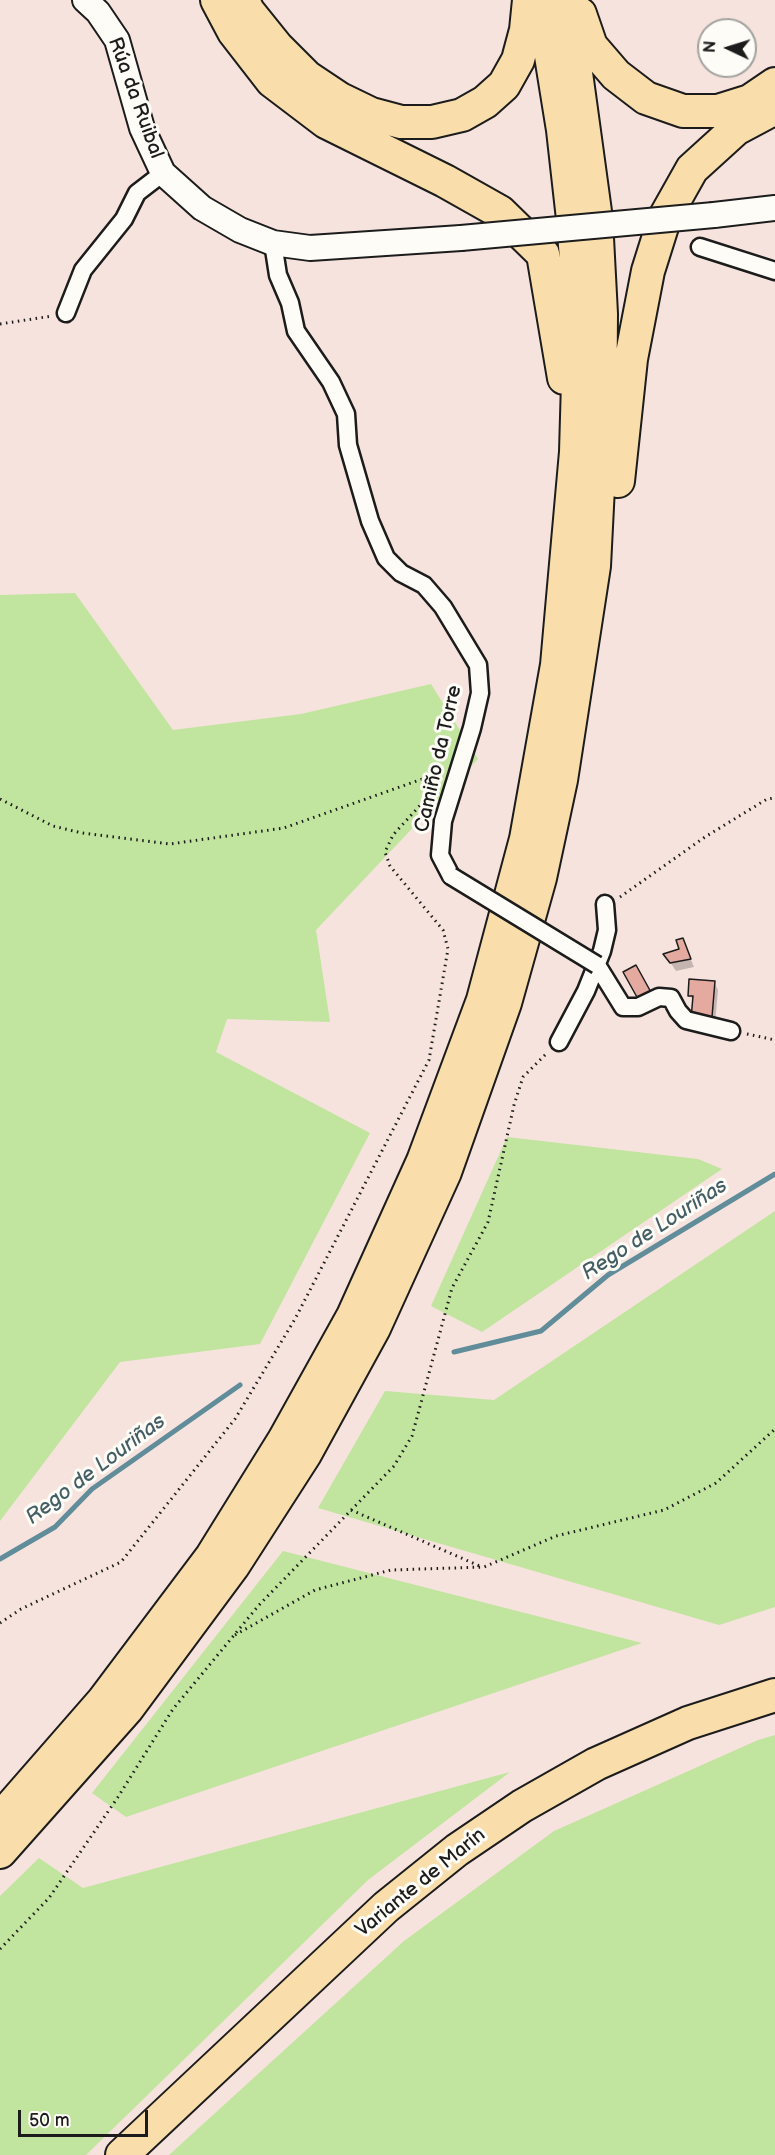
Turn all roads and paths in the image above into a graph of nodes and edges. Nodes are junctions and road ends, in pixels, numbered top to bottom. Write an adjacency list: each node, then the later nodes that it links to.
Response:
1 (86, 0): 10 (street, Rúa da Ruibal)
2 (217, 0): 17 (highway)
3 (243, 0): 4 (highway)
4 (529, 0)
5 (542, 0): 17 (highway)
6 (566, 0): 18 (highway)
7 (576, 0): 8 (highway)
8 (775, 84)
9 (775, 108): 18 (highway)
10 (163, 173): 12 (street, Rúa da Ruibal); 15 (street)
11 (775, 208): 12 (street, Rúa da Ruibal, bridge)
12 (273, 243): 24 (street, Camiño da Torre, bridge)
13 (700, 247): 14 (street)
14 (775, 271)
15 (66, 314): 16 (path)
16 (0, 324)
17 (576, 452): 34 (highway)
18 (578, 682): 35 (highway)
19 (443, 778): 22 (path)
20 (439, 785): 31 (path)
21 (775, 798): 23 (path)
22 (0, 799)
23 (605, 904): 24 (street)
24 (597, 965): 25 (street); 27 (street)
25 (730, 1031): 26 (path)
26 (775, 1040)
27 (559, 1042): 29 (path)
28 (775, 1429): 30 (path)
29 (351, 1510): 30 (path); 32 (path)
30 (484, 1567): 32 (path)
31 (0, 1623)
32 (234, 1635): 36 (path)
33 (775, 1695): 37 (highway, Variante de Marín)
34 (0, 1819)
35 (0, 1852)
36 (0, 1949)
37 (122, 2155)

